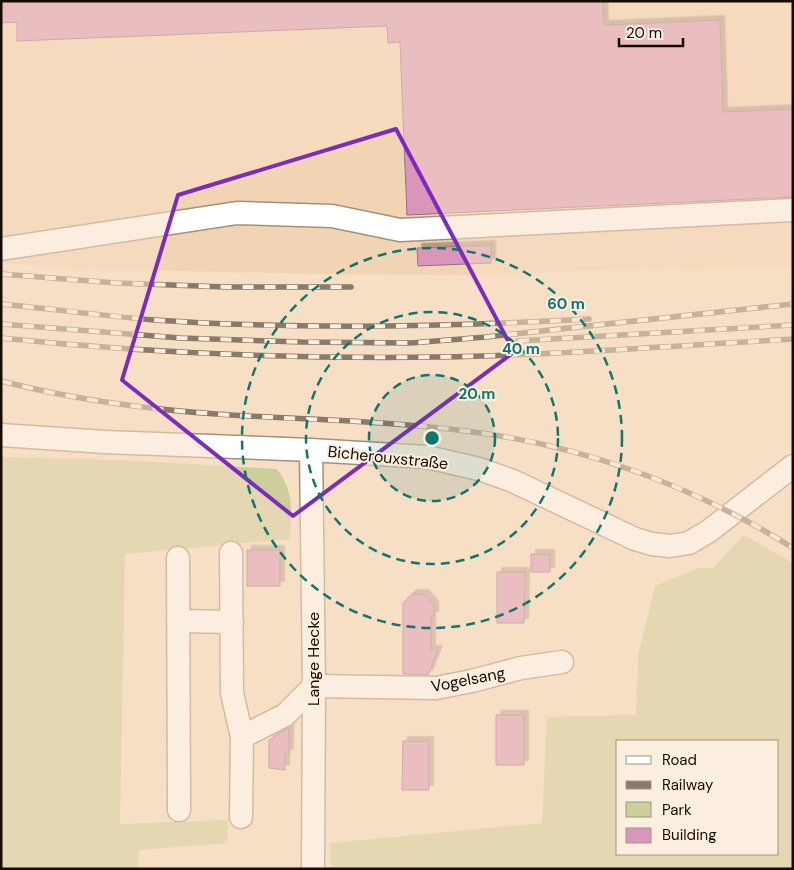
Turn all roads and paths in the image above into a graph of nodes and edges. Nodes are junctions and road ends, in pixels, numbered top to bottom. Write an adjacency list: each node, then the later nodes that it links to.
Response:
1 (793, 210): 2 (street)
2 (1, 249)
3 (1, 435): 4 (street, Bicherouxstraße)
4 (312, 450): 5 (street, Bicherouxstraße); 11 (street, Lange Hecke)
5 (793, 466)
6 (231, 553): 9 (street)
7 (178, 558): 8 (street)
8 (179, 621): 9 (street); 13 (street)
9 (232, 622): 12 (street)
10 (562, 662): 11 (street, Vogelsang)
11 (314, 686): 12 (street); 15 (street, Lange Hecke)
12 (242, 737): 14 (street)
13 (179, 810)
14 (241, 817)
15 (313, 869)

